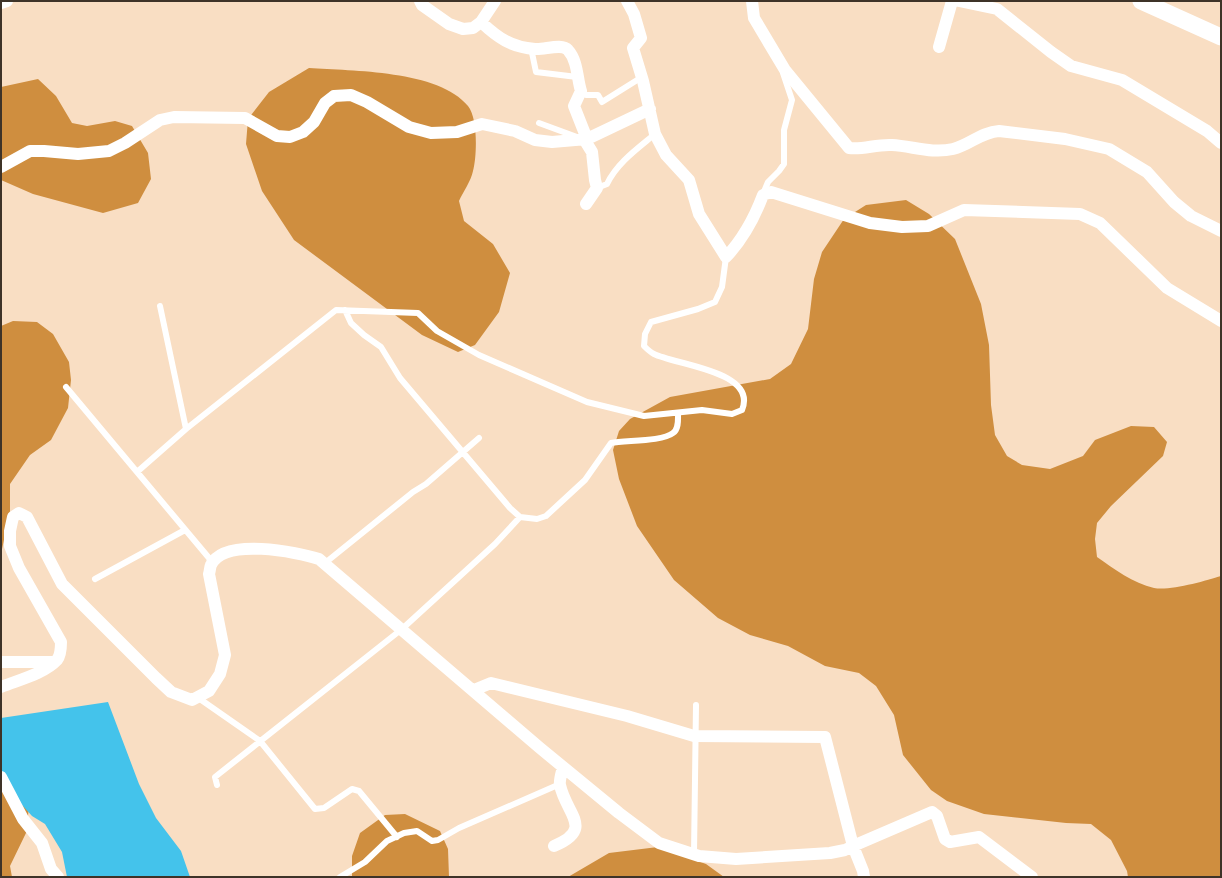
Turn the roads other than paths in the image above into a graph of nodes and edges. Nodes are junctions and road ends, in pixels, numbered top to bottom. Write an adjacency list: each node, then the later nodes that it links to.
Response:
1 (7, 1): 9 (street)
2 (420, 1): 10 (street)
3 (495, 1): 10 (street)
4 (627, 1): 16 (street)
5 (752, 1): 14 (street)
6 (952, 1): 12 (street)
7 (959, 1): 22 (street)
8 (1141, 1): 11 (main road)
9 (1, 3)
10 (481, 22): 13 (street)
11 (1221, 38)
12 (939, 47)
13 (531, 48): 15 (lane); 15 (street)
14 (785, 70): 25 (lane); 27 (street)
15 (577, 77): 17 (street)
16 (642, 77): 17 (lane); 18 (street)
17 (581, 91): 21 (street)
18 (650, 109): 20 (street); 21 (street)
19 (539, 123): 21 (lane)
20 (655, 134): 24 (lane); 28 (street)
21 (585, 139): 23 (street); 24 (street)
22 (1221, 143)
23 (1, 167)
24 (597, 188): 26 (street)
25 (762, 195): 28 (street); 31 (street)
26 (586, 204)
27 (1221, 230)
28 (726, 257): 33 (lane)
29 (160, 306): 34 (lane)
30 (345, 310): 33 (lane); 34 (lane); 36 (lane)
31 (1221, 321)
32 (66, 387): 37 (lane)
33 (678, 413): 38 (lane)
34 (186, 429): 37 (lane)
35 (479, 438): 36 (lane)
36 (462, 451): 38 (lane); 41 (lane)
37 (137, 472): 39 (lane)
38 (520, 517): 43 (lane)
39 (185, 530): 40 (lane); 42 (lane)
40 (212, 564): 41 (street); 48 (street)
41 (325, 564): 43 (street)
42 (95, 579)
43 (402, 629): 47 (street); 51 (lane)
44 (1, 662): 45 (street)
45 (54, 662): 46 (street); 48 (street)
46 (1, 687)
47 (474, 690): 50 (street); 52 (street)
48 (197, 697): 51 (lane)
49 (696, 705): 50 (lane)
50 (694, 736): 58 (street); 59 (lane)
51 (260, 741): 55 (lane); 56 (lane)
52 (563, 767): 54 (street); 59 (street)
53 (1, 777): 60 (street)
54 (560, 784): 56 (lane); 57 (street)
55 (217, 785)
56 (397, 837): 61 (lane)
57 (554, 846)
58 (853, 846): 59 (street); 62 (street); 63 (street)
59 (694, 854)
60 (58, 877)
61 (340, 877)
62 (864, 877)
63 (1032, 877)

